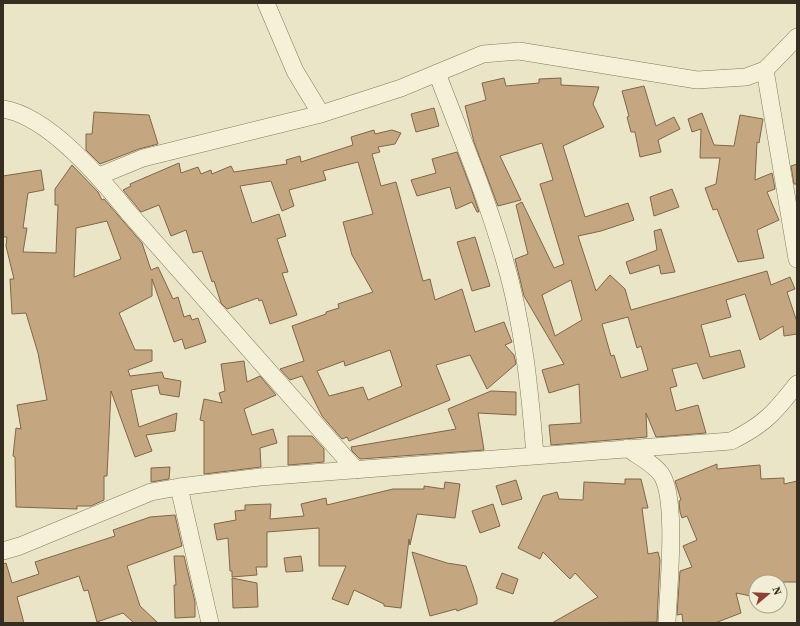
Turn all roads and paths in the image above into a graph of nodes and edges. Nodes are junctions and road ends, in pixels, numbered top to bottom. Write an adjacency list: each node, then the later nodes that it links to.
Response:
1 (266, 3): 6 (street)
2 (797, 37): 3 (street)
3 (765, 70): 4 (street); 8 (street)
4 (437, 73): 6 (street); 11 (street)
5 (3, 109): 7 (street)
6 (321, 114): 7 (street)
7 (99, 176): 12 (street)
8 (797, 259)
9 (797, 384): 10 (street)
10 (627, 448): 11 (street); 16 (street)
11 (535, 456): 12 (street)
12 (356, 470): 13 (street)
13 (179, 487): 14 (street); 15 (street)
14 (3, 551)
15 (210, 623)
16 (667, 623)

